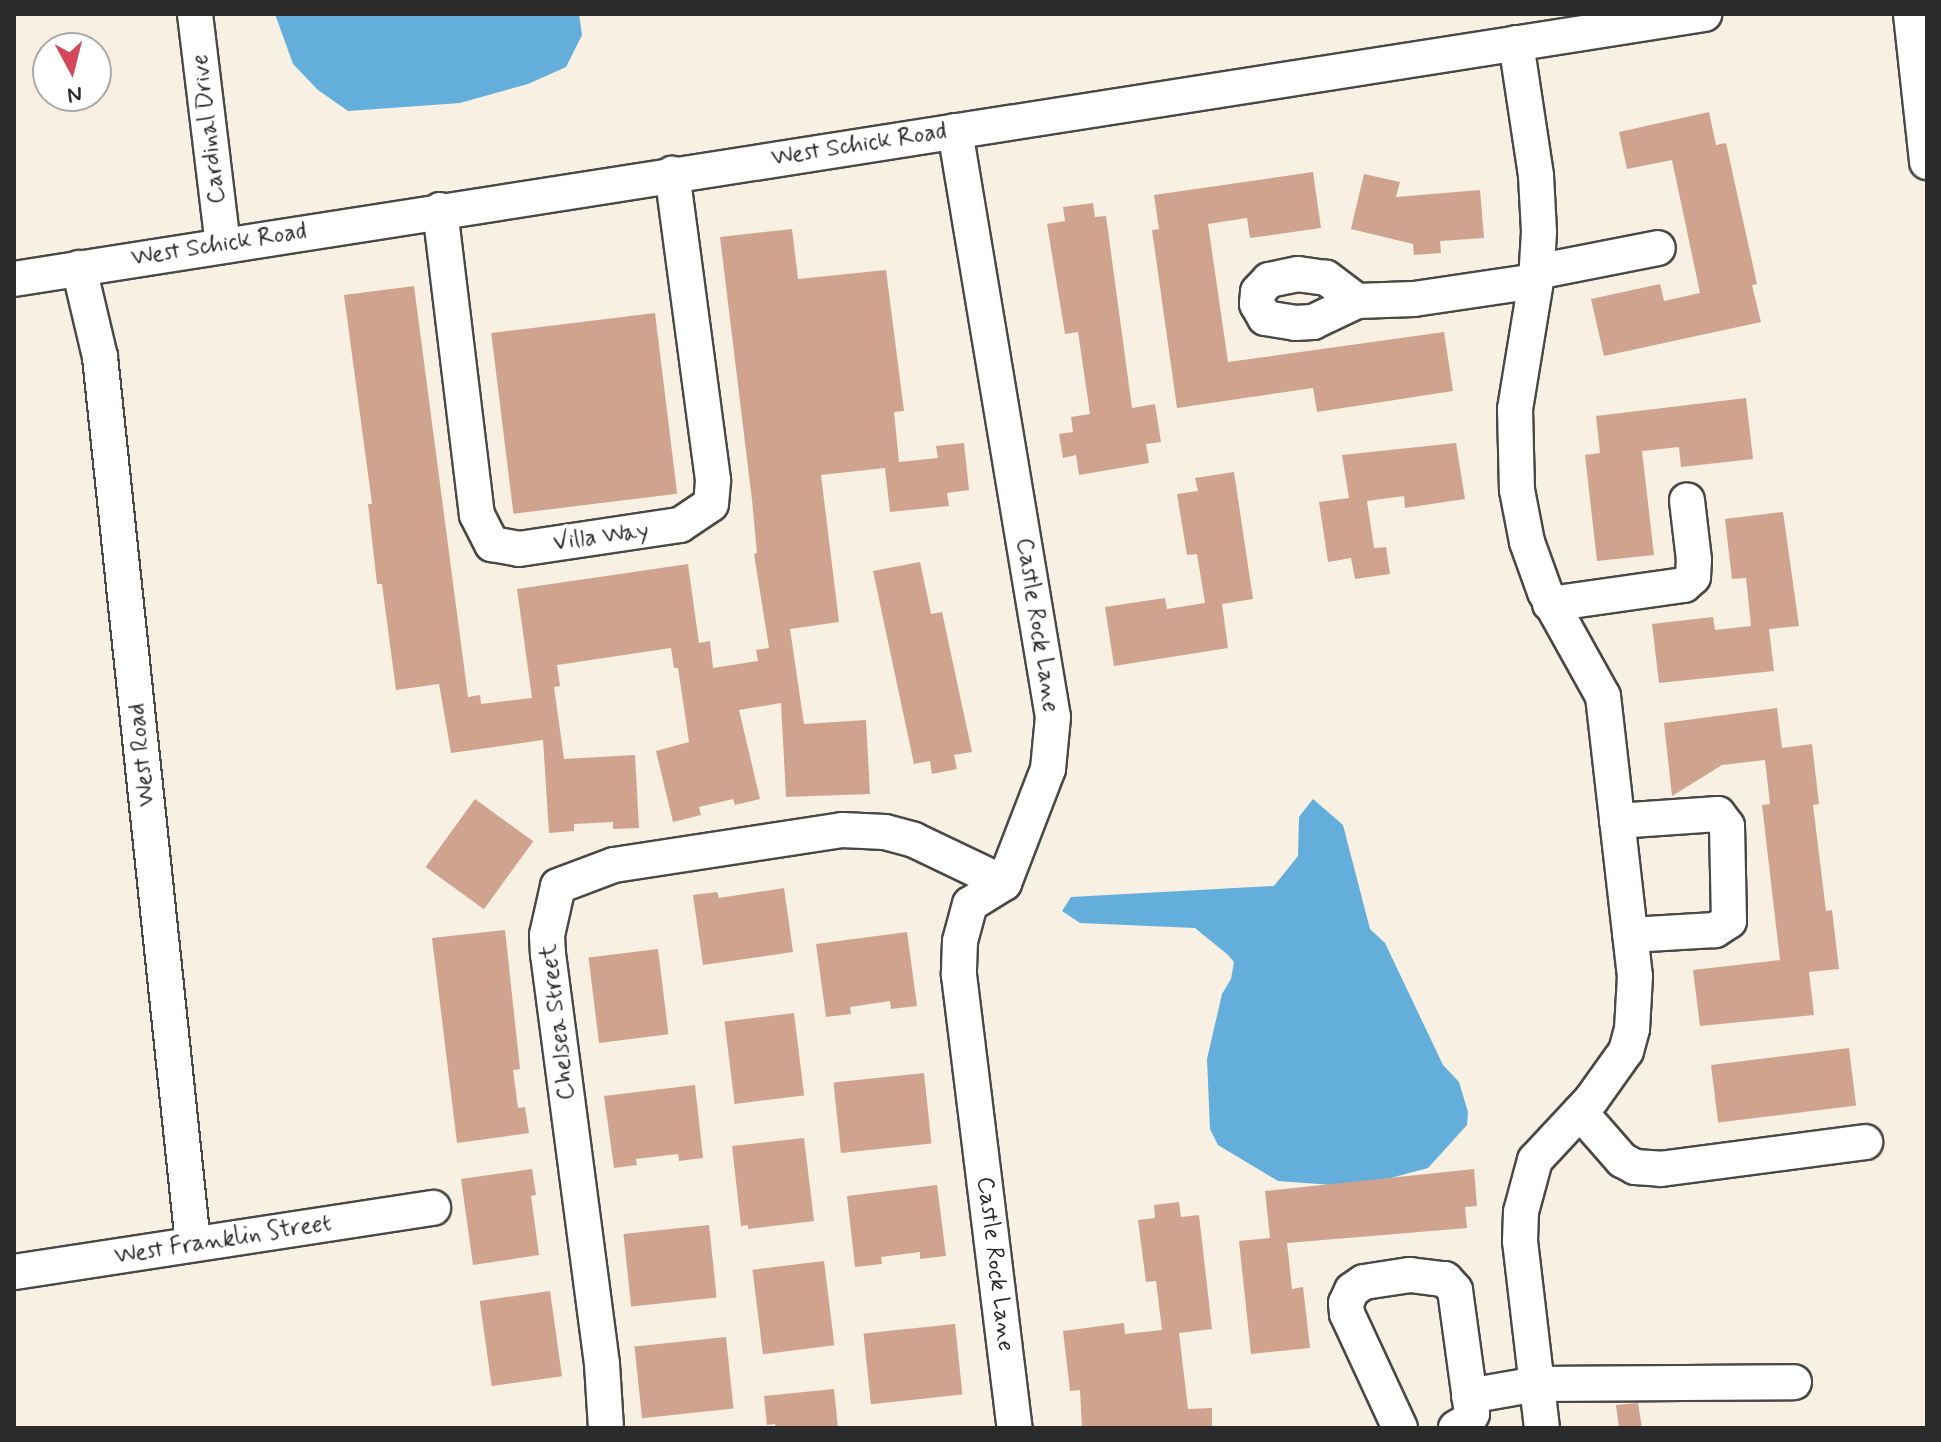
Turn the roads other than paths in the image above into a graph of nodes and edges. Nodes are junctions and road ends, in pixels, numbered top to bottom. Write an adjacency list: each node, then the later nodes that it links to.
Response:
1 (195, 14): 9 (street, Cardinal Drive)
2 (1704, 14): 4 (street, West Schick Road)
3 (1911, 14): 6 (street)
4 (1516, 43): 5 (street, West Schick Road); 12 (street)
5 (955, 131): 7 (street, West Schick Road); 18 (street, Castle Rock Lane)
6 (1927, 162)
7 (672, 174): 8 (street, West Schick Road); 8 (street, Villa Way)
8 (440, 210): 9 (street, West Schick Road)
9 (223, 244): 11 (street, West Schick Road)
10 (1658, 248): 12 (street)
11 (79, 268): 13 (street, West Schick Road); 23 (street, West Road)
12 (1536, 276): 14 (street); 16 (street)
13 (14, 279)
14 (1357, 301)
15 (1687, 500): 16 (street)
16 (1550, 604): 17 (street)
17 (1617, 821): 19 (street); 19 (street)
18 (1004, 883): 28 (street, Chelsea Street); 29 (street, Castle Rock Lane)
19 (1630, 935): 20 (street)
20 (1580, 1112): 21 (street); 26 (street)
21 (1865, 1142)
22 (433, 1208): 23 (street, West Franklin Street)
23 (193, 1243): 24 (street, West Franklin Street)
24 (14, 1272)
25 (1794, 1382): 26 (street)
26 (1537, 1384): 27 (street); 32 (street)
27 (1469, 1396): 30 (street); 31 (street)
28 (606, 1428)
29 (1015, 1428)
30 (1400, 1428)
31 (1456, 1428)
32 (1542, 1428)

